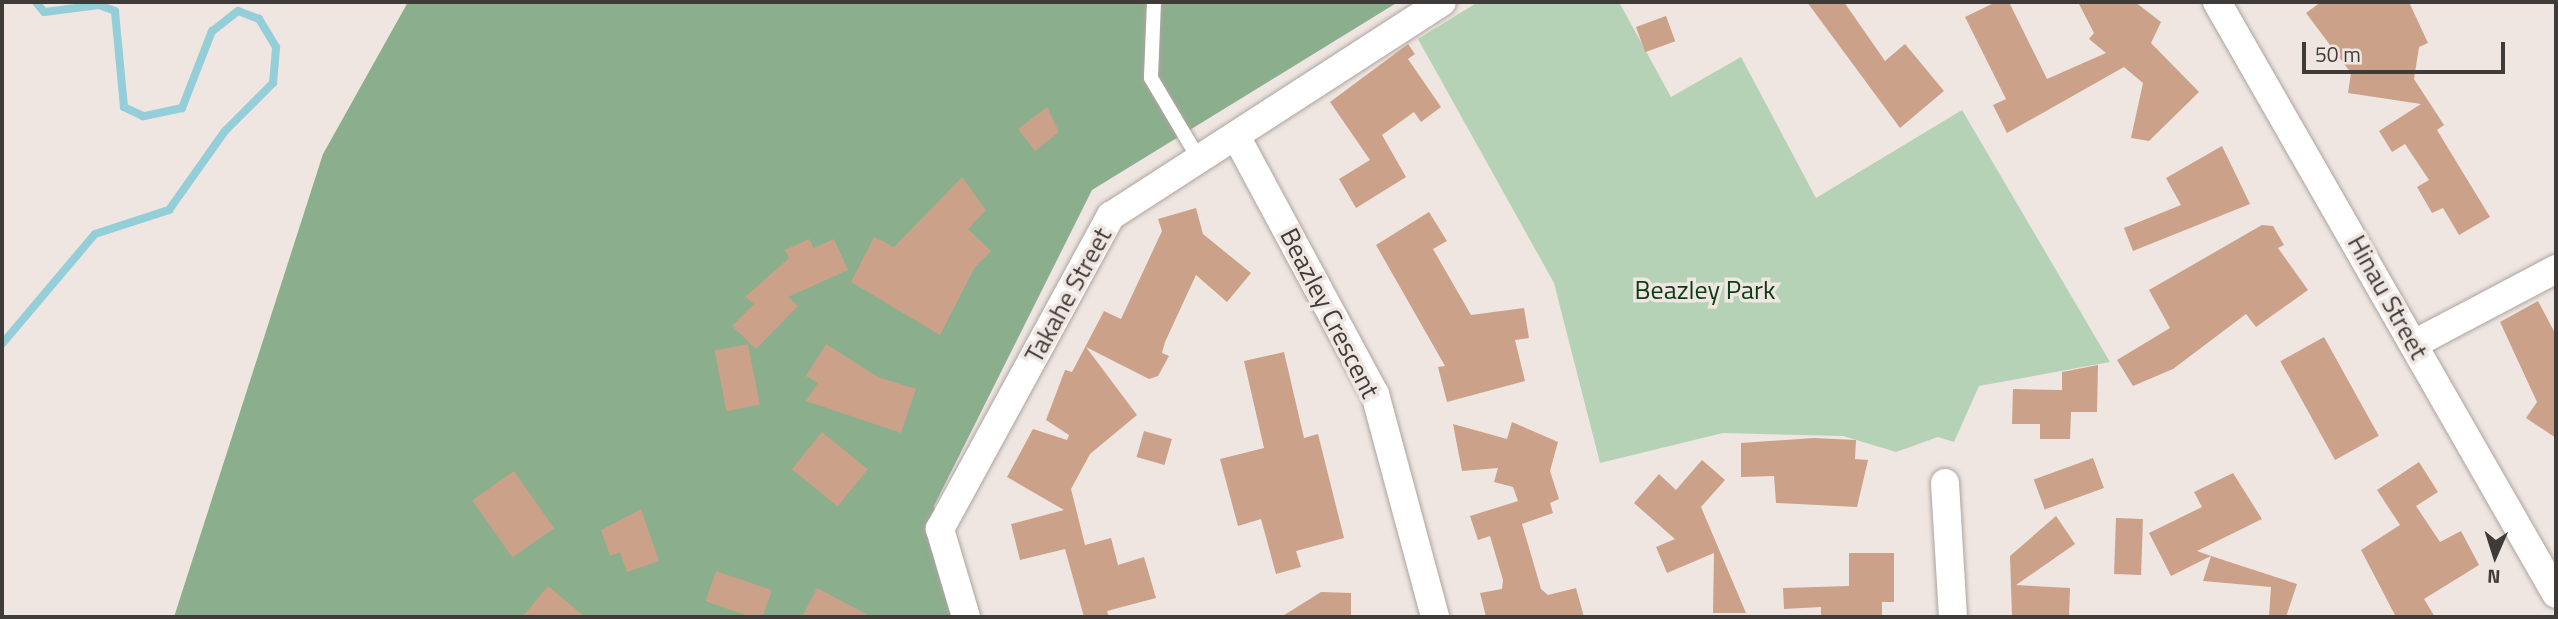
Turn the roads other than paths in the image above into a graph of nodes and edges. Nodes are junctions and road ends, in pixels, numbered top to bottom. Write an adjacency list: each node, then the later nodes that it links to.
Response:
1 (1154, 2): 5 (lane)
2 (1442, 2): 4 (street, Takahe Street)
3 (2217, 2): 7 (street, Hinau Street)
4 (1237, 138): 5 (street, Takahe Street); 11 (street, Beazley Crescent)
5 (1200, 161): 10 (street, Takahe Street)
6 (2556, 269): 7 (street)
7 (2414, 344): 9 (street, Hinau Street)
8 (1945, 483): 12 (street)
9 (2556, 594)
10 (966, 617)
11 (1435, 617)
12 (1953, 617)

